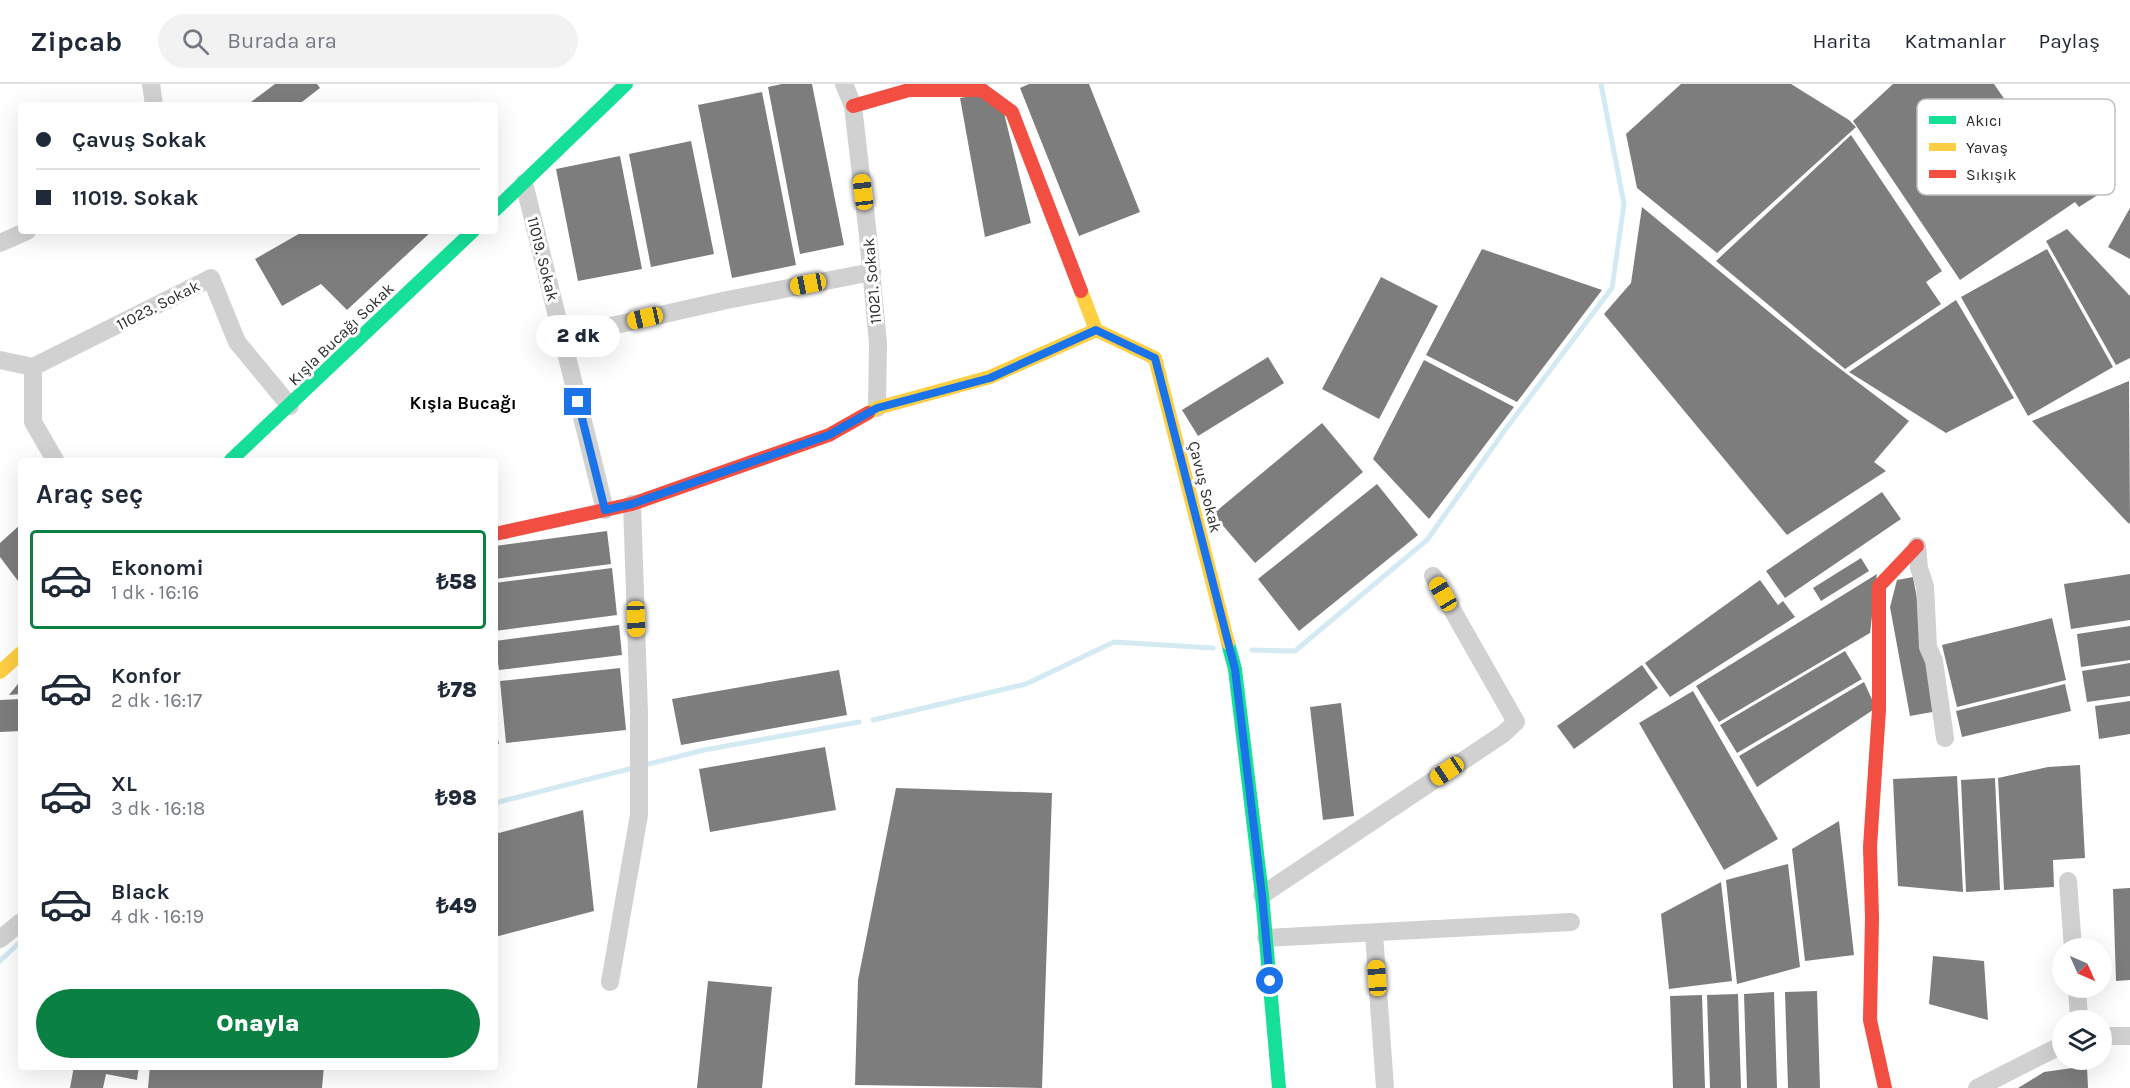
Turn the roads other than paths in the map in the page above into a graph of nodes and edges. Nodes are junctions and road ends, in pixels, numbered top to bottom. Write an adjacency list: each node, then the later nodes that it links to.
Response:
1 (152, 84): 4 (street)
2 (626, 84): 6 (street)
3 (844, 84): 5 (street, 11021. Sokak)
4 (154, 102)
5 (853, 106): 11 (street, 11021. Sokak); 12 (street)
6 (524, 183): 7 (street); 13 (street, 11019. Sokak)
7 (498, 207)
8 (20, 234): 10 (street)
9 (470, 234): 16 (street, Kışla Bucağı Sokak)
10 (0, 243)
11 (872, 272): 13 (street); 17 (street, 11021. Sokak)
12 (1096, 330): 17 (street); 29 (street, Çavuş Sokak)
13 (562, 337): 21 (street, 11019. Sokak)
14 (0, 360): 15 (street)
15 (33, 367): 16 (street, 11023. Sokak); 18 (street)
16 (290, 406): 19 (street, Kışla Bucağı Sokak)
17 (877, 408): 20 (street)
18 (54, 458)
19 (233, 458)
20 (632, 504): 21 (street); 36 (street)
21 (605, 510): 22 (street)
22 (498, 533)
23 (1917, 546): 27 (street); 42 (street)
24 (1432, 576): 29 (street)
25 (18, 655): 26 (street)
26 (0, 672)
27 (1945, 738)
28 (2068, 881): 34 (street)
29 (1262, 895): 33 (street, Çavuş Sokak)
30 (1571, 922): 32 (street)
31 (18, 924): 35 (street)
32 (1374, 934): 33 (street); 41 (street)
33 (1266, 938): 40 (street, Çavuş Sokak)
34 (2072, 938)
35 (0, 939)
36 (610, 982)
37 (2112, 1036): 38 (street)
38 (2130, 1036)
39 (2052, 1049): 43 (street)
40 (1280, 1088)
41 (1384, 1088)
42 (1885, 1088)
43 (1977, 1088)

